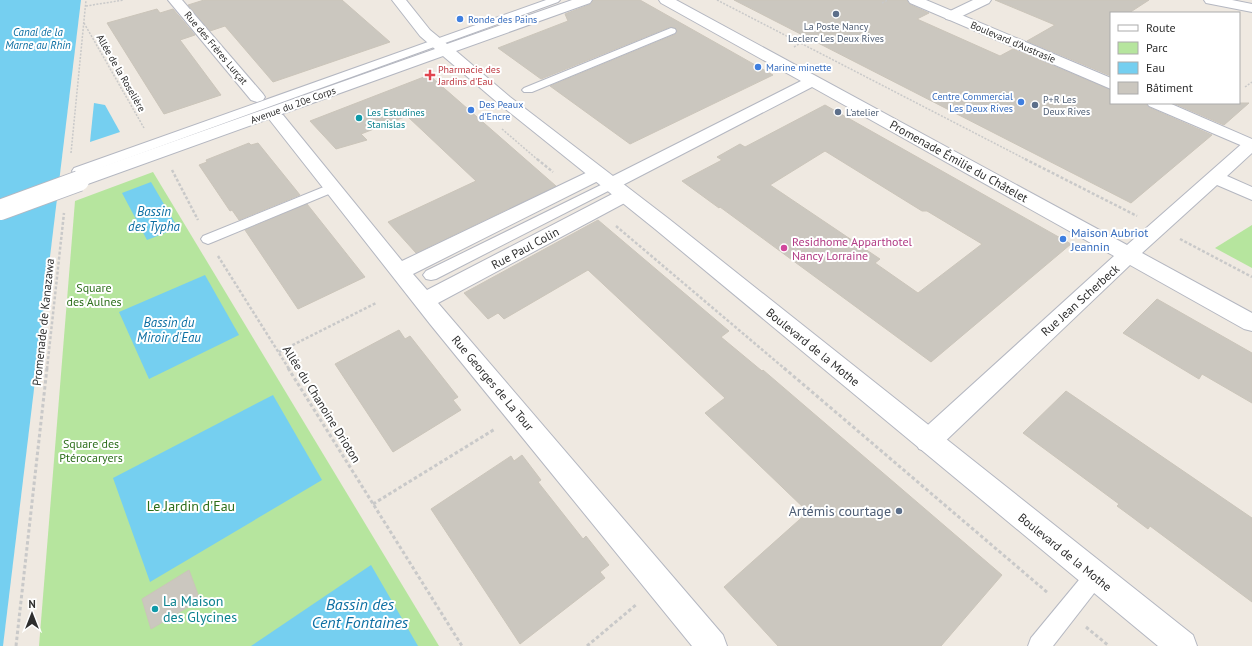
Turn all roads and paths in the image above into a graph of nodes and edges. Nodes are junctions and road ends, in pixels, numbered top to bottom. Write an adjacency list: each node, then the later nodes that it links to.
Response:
1 (86, 0): 14 (path)
2 (124, 0): 14 (path)
3 (175, 0): 25 (street, Rue des Frères Lurçat)
4 (399, 0): 19 (street, Boulevard de la Mothe)
5 (555, 0): 19 (lane)
6 (585, 0): 19 (street, Avenue du 20e Corps)
7 (666, 0): 20 (street, Promenade Émilie du Châtelet)
8 (717, 0): 41 (path)
9 (888, 0): 13 (path)
10 (915, 0): 16 (street, Boulevard d'Austrasie)
11 (984, 0): 16 (street)
12 (1211, 0): 15 (street)
13 (882, 3)
14 (86, 6): 17 (path)
15 (1252, 8)
16 (951, 16): 22 (street, Boulevard d'Austrasie)
17 (84, 22): 29 (path, Allée de la Roselière); 31 (path)
18 (671, 31): 24 (lane)
19 (440, 47): 34 (street, Boulevard de la Mothe); 39 (street, Avenue du 20e Corps, bridge)
20 (813, 81): 34 (street, Rue Paul Colin); 43 (street, Promenade Émilie du Châtelet)
21 (1252, 82): 23 (path)
22 (1110, 84)
23 (1245, 88)
24 (528, 90)
25 (257, 97)
26 (1157, 104): 30 (street)
27 (277, 118): 36 (street, Rue Georges de La Tour)
28 (497, 125): 35 (path)
29 (146, 131)
30 (1251, 145): 33 (street, Rue Jean Scherbeck)
31 (70, 158)
32 (172, 169): 42 (path, Allée du Chanoine Drioton)
33 (1215, 176): 37 (street); 41 (street, Rue Jean Scherbeck)
34 (612, 184): 35 (street, Rue Paul Colin); 40 (street, Rue Paul Colin); 45 (lane); 52 (street, Boulevard de la Mothe)
35 (571, 187): 44 (street, Rue Paul Colin)
36 (331, 188): 42 (lane); 44 (street, Rue Georges de La Tour)
37 (1252, 194)
38 (64, 209): 57 (path, Promenade de Kanazawa)
39 (0, 210)
40 (597, 210): 47 (street, Rue Paul Colin); 56 (path)
41 (1158, 227): 43 (street, Rue Jean Scherbeck); 46 (path)
42 (208, 239): 50 (path, Allée du Chanoine Drioton)
43 (1129, 255): 49 (street, Promenade Émilie du Châtelet); 52 (street, Rue Jean Scherbeck)
44 (400, 271): 47 (street, Rue Georges de La Tour)
45 (431, 275)
46 (1252, 277)
47 (424, 301): 51 (street, Rue Georges de La Tour)
48 (376, 302): 50 (path)
49 (1252, 323)
50 (279, 352): 53 (path, Allée du Chanoine Drioton)
51 (519, 414): 53 (path); 55 (street, Rue Georges de La Tour)
52 (928, 441): 54 (street, Boulevard de la Mothe)
53 (373, 504): 58 (path, Allée du Chanoine Drioton)
54 (1095, 576): 56 (lane); 63 (street, Boulevard de la Mothe)
55 (660, 584): 59 (path); 60 (street, Rue Georges de La Tour)
56 (1068, 610): 61 (lane); 62 (path)
57 (16, 646)
58 (462, 646)
59 (587, 646)
60 (712, 646)
61 (1039, 646)
62 (1109, 646)
63 (1182, 646)

